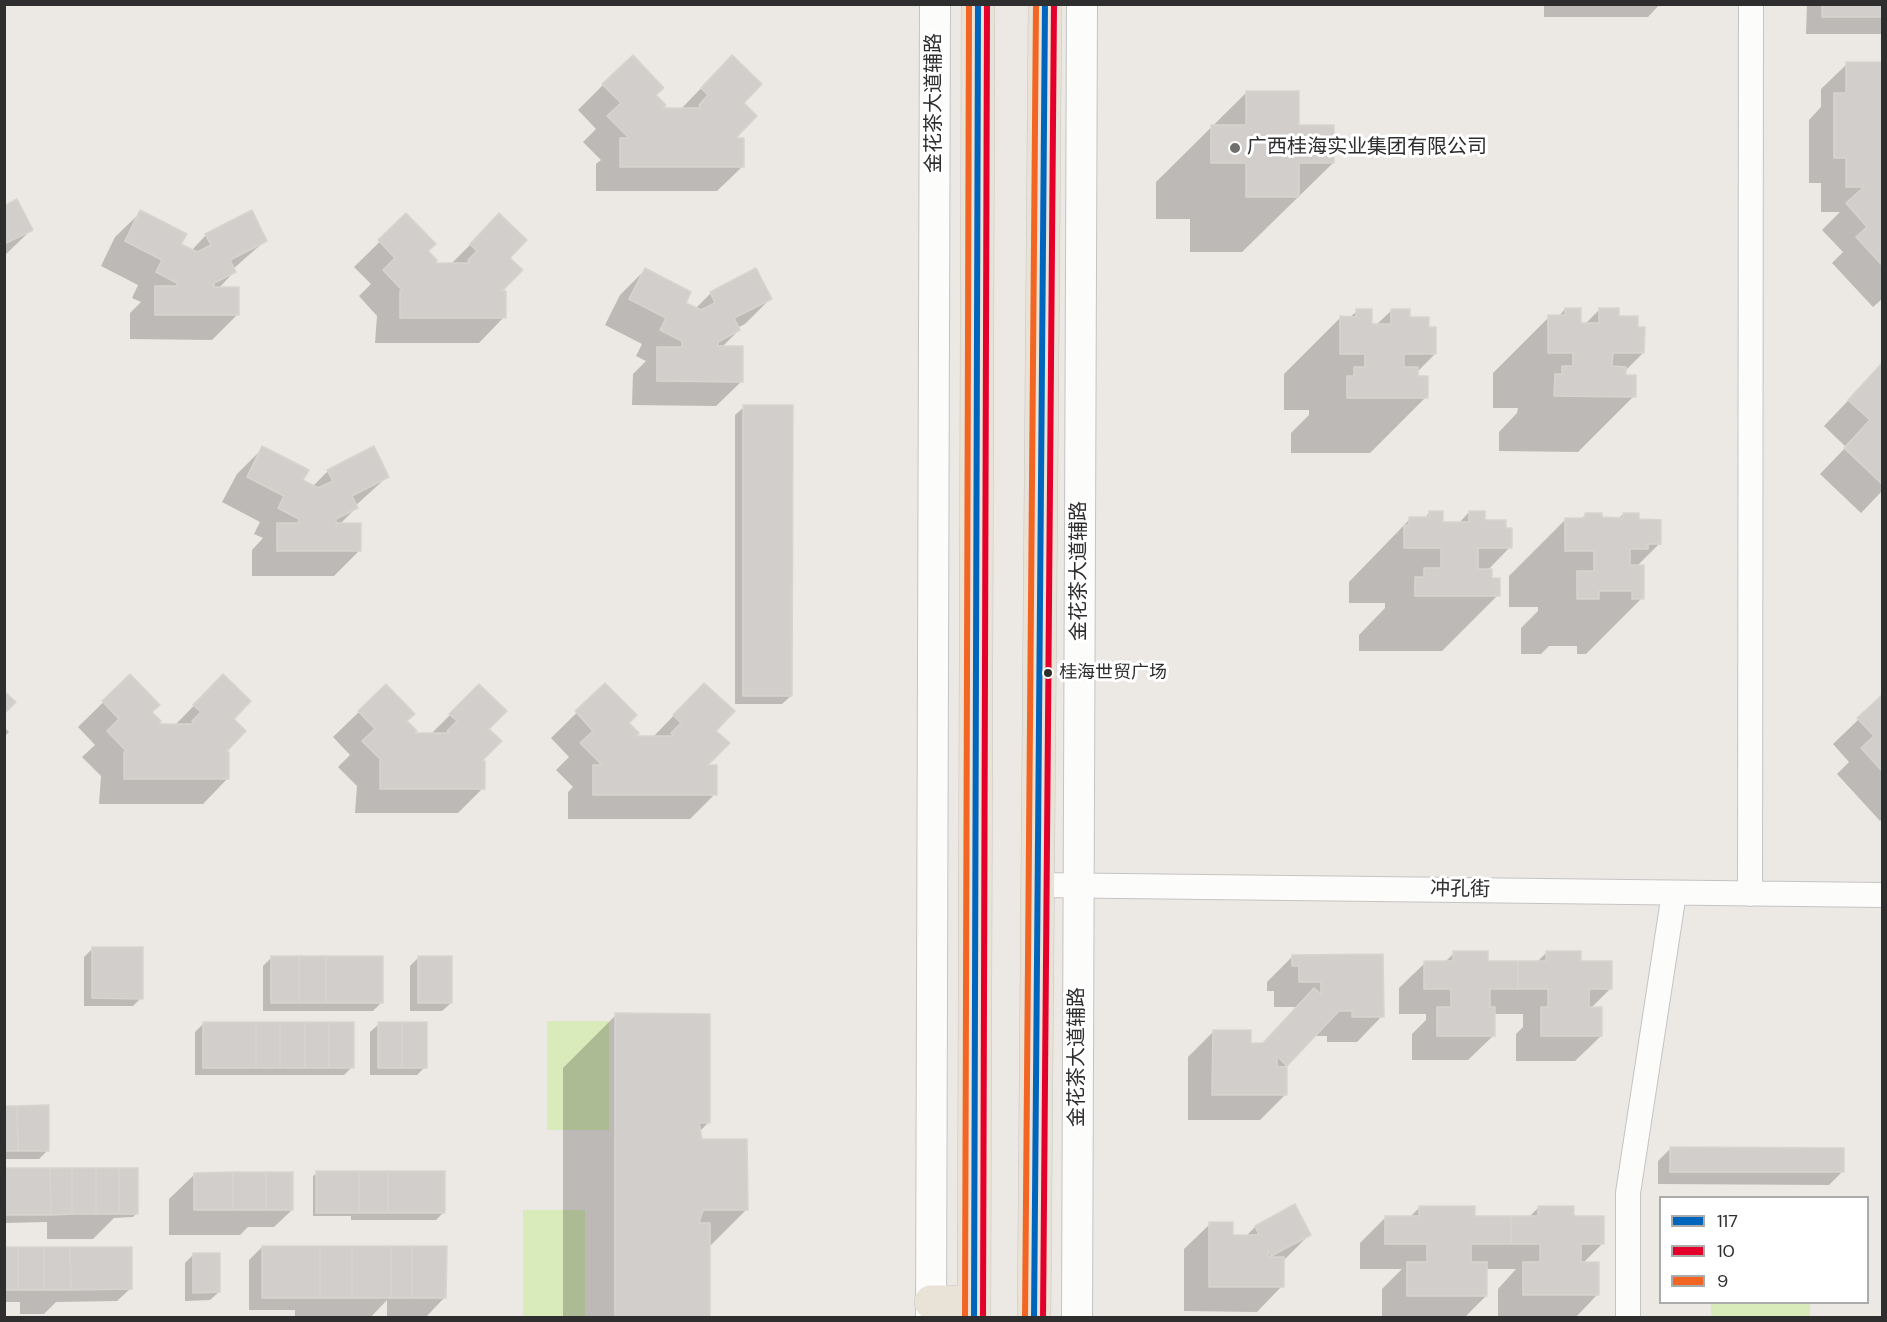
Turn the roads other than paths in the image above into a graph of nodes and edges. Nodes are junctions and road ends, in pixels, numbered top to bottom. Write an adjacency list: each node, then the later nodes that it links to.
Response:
1 (935, 4): 11 (street, 金花茶大道辅路)
2 (978, 4): 12 (highway)
3 (1045, 4): 6 (highway)
4 (1082, 4): 7 (street, 金花茶大道辅路)
5 (1751, 4): 9 (street)
6 (1037, 885): 7 (street, 冲孔街); 13 (highway)
7 (1079, 886): 8 (street, 冲孔街); 14 (street, 金花茶大道辅路)
8 (1674, 893): 9 (street, 冲孔街); 15 (street)
9 (1750, 894): 10 (street, 冲孔街)
10 (1882, 895)
11 (931, 1310): 12 (highway)
12 (974, 1310)
13 (1034, 1317)
14 (1077, 1317)
15 (1628, 1317)

